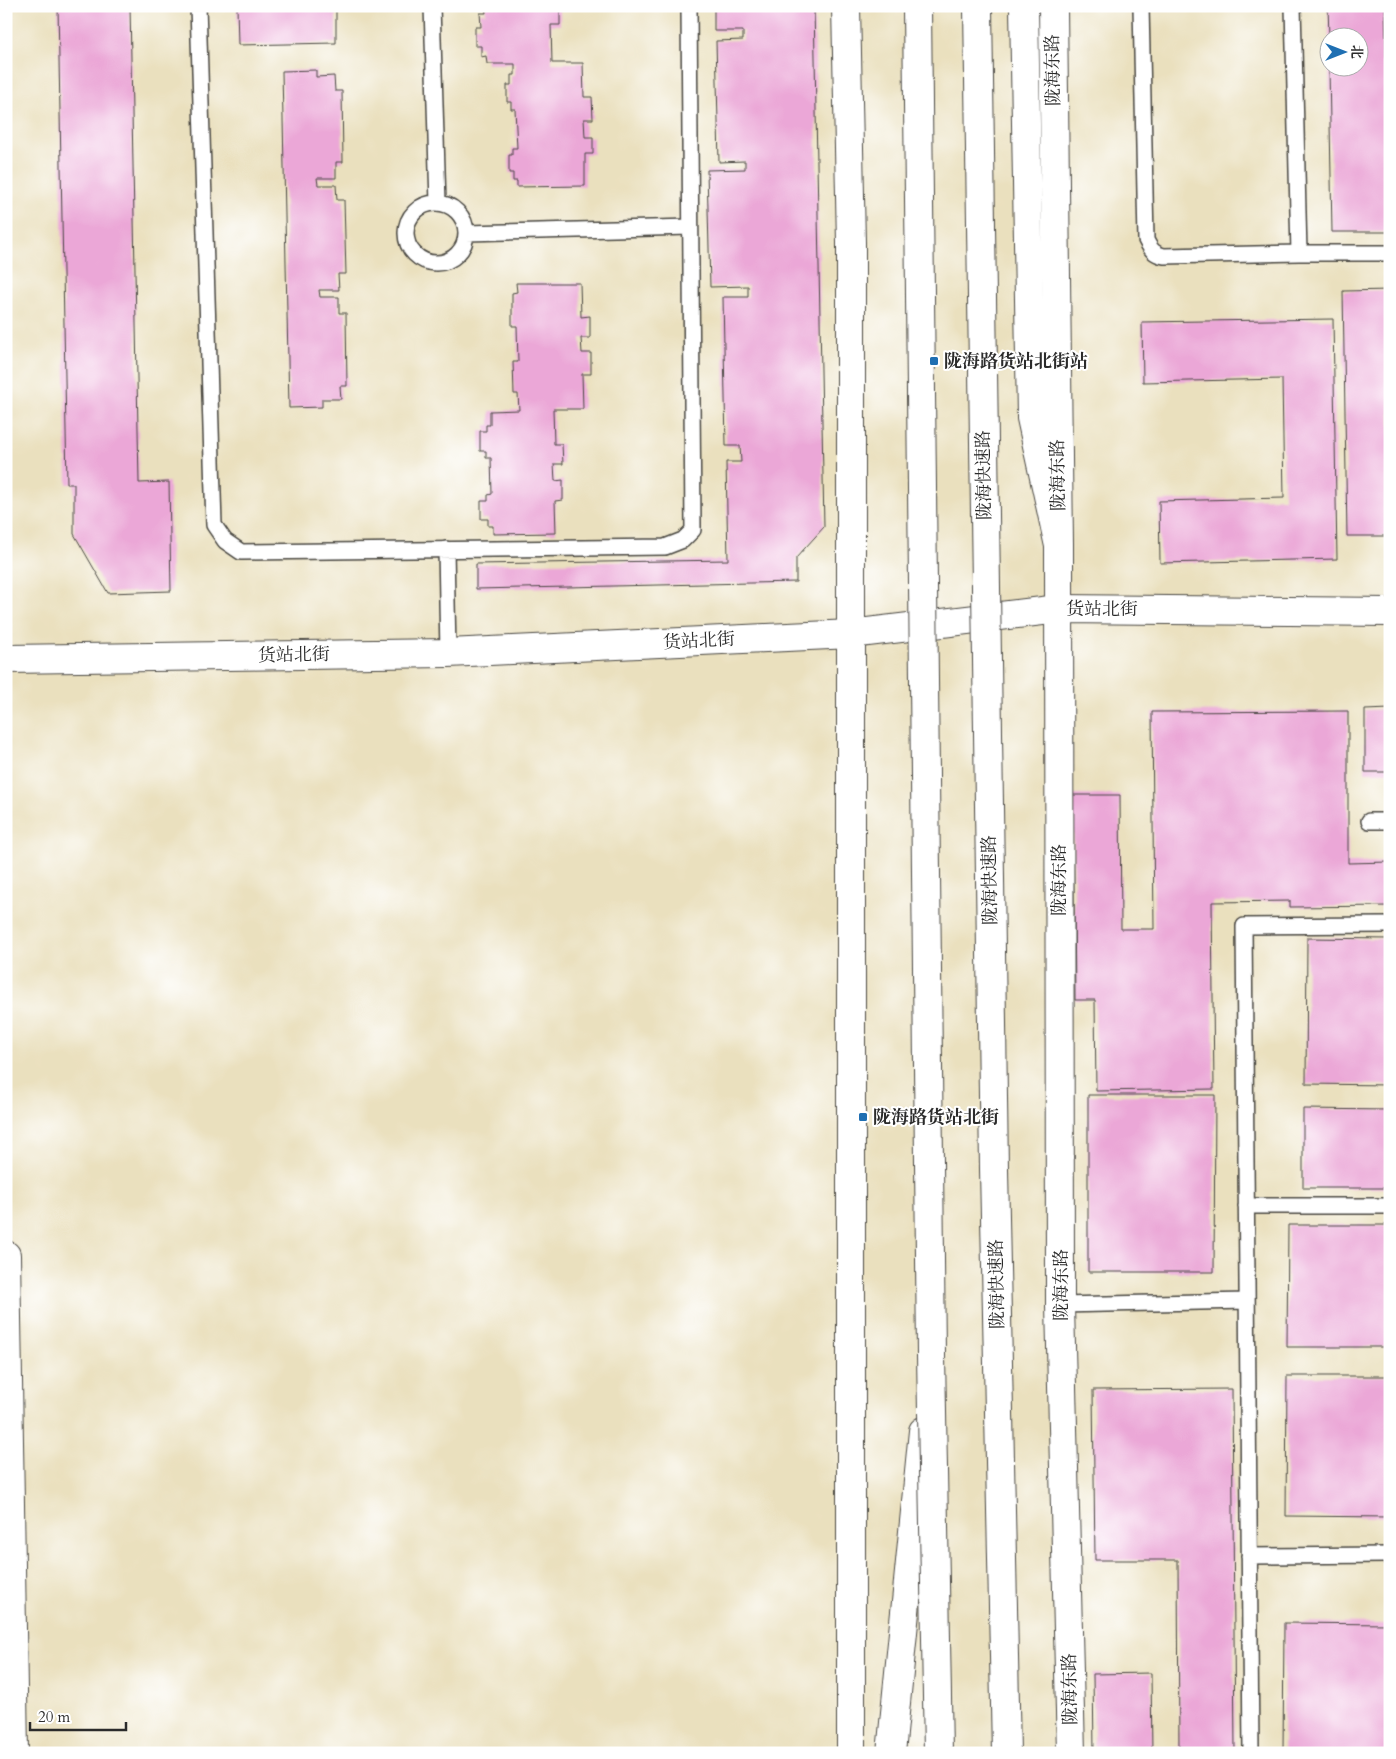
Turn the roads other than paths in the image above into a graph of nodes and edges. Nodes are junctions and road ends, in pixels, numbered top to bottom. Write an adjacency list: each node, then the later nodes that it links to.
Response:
1 (198, 6): 17 (lane)
2 (432, 6): 11 (lane)
3 (688, 6): 12 (lane)
4 (846, 6): 20 (main road)
5 (917, 6): 31 (main road, bridge)
6 (978, 6): 38 (main road, 陇海快速路, bridge)
7 (1024, 6): 16 (main road)
8 (1053, 6): 16 (main road, 陇海东路)
9 (1141, 6): 14 (lane)
10 (1292, 6): 14 (lane)
11 (438, 203): 13 (lane); 13 (lane)
12 (690, 227): 13 (lane); 17 (lane)
13 (466, 233)
14 (1299, 253): 15 (lane)
15 (1390, 253)
16 (1059, 546): 18 (main road, 陇海东路)
17 (446, 550): 21 (lane)
18 (1059, 609): 19 (main road, 货站北街); 20 (main road, 货站北街); 30 (main road, 陇海东路)
19 (1390, 612)
20 (850, 634): 21 (main road, 货站北街); 35 (main road)
21 (448, 653): 22 (main road, 货站北街)
22 (6, 659)
23 (1369, 821): 24 (lane)
24 (1390, 821)
25 (1390, 925): 26 (lane)
26 (1246, 1206): 27 (lane); 29 (lane)
27 (1390, 1206)
28 (6, 1255): 34 (main road)
29 (1247, 1301): 30 (lane); 33 (lane)
30 (1060, 1305): 39 (main road, 陇海东路)
31 (931, 1355): 36 (main road, bridge); 37 (main road, bridge)
32 (1390, 1555): 33 (lane)
33 (1249, 1556): 40 (lane)
34 (14, 1753)
35 (850, 1753)
36 (891, 1753)
37 (938, 1753)
38 (1006, 1753)
39 (1071, 1753)
40 (1251, 1753)

